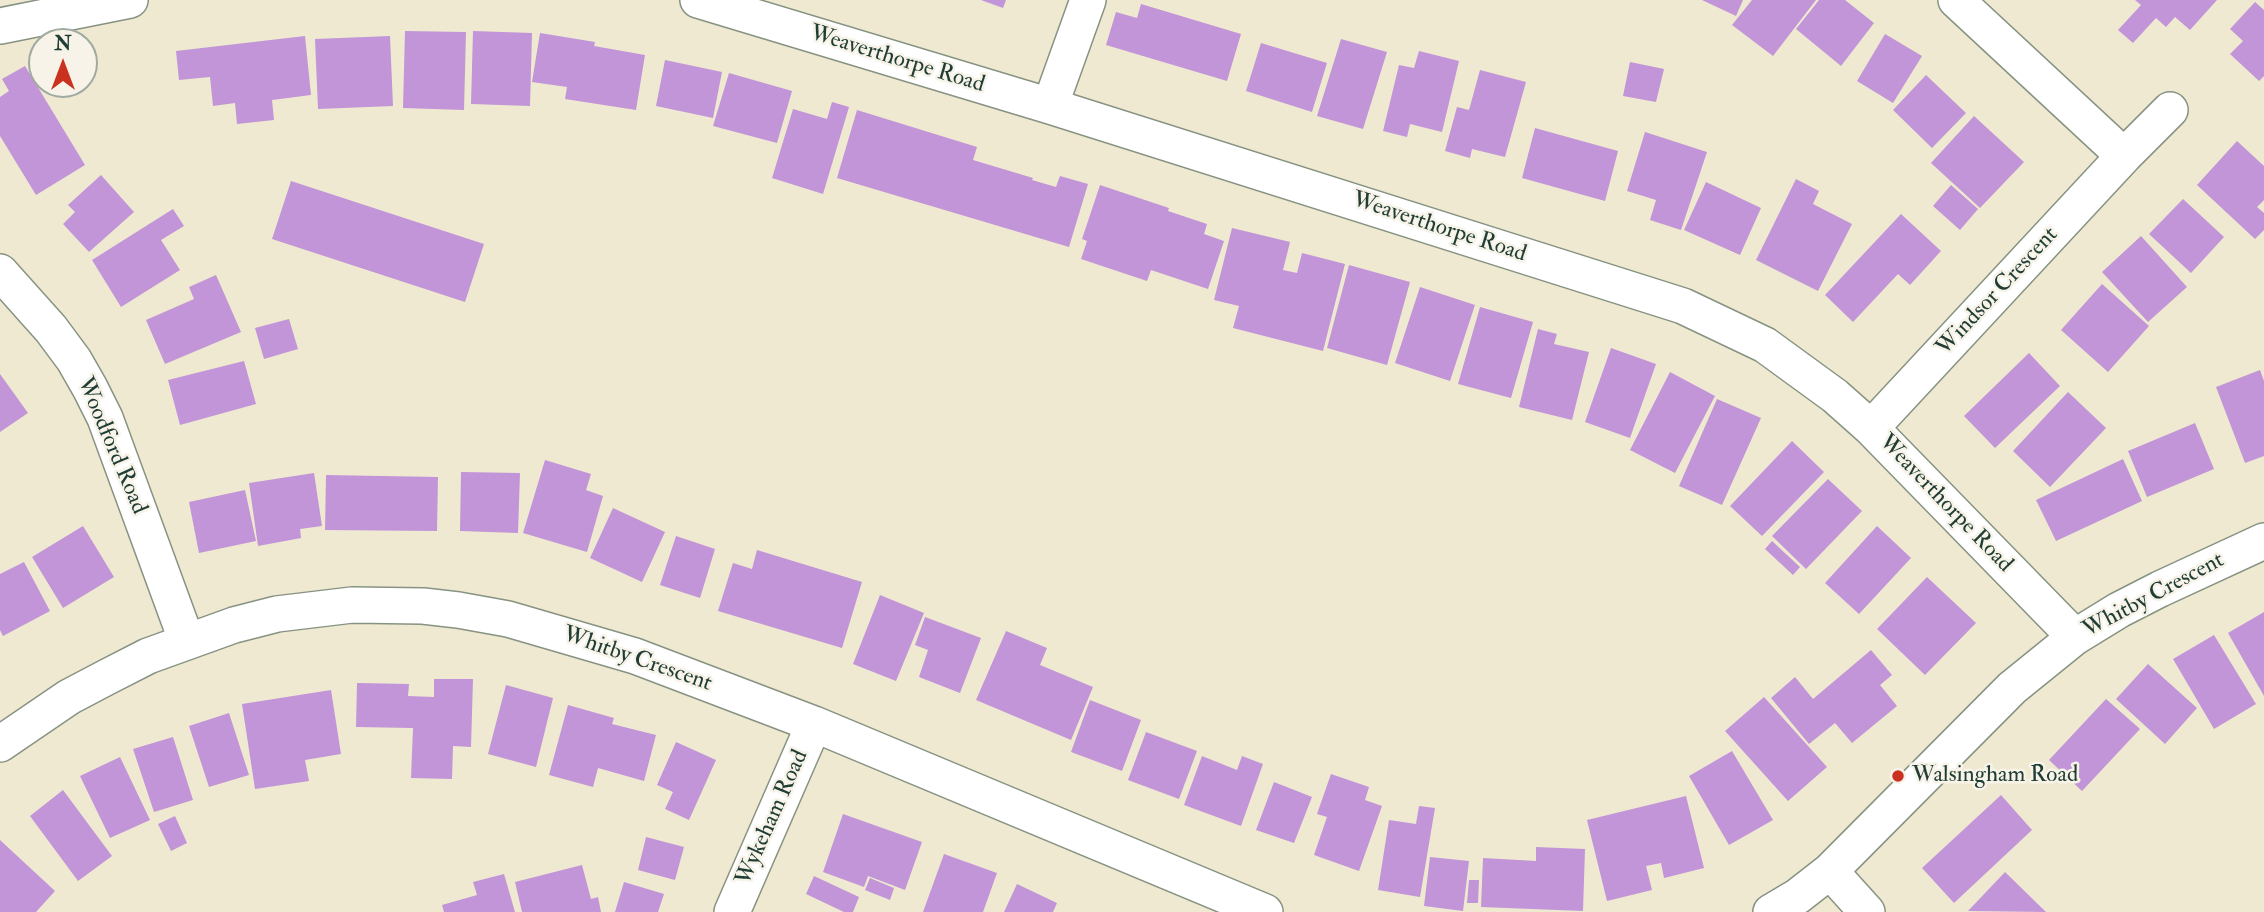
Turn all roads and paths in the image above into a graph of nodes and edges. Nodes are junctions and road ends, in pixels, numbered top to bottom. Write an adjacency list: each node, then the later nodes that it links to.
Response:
1 (130, 0): 5 (street)
2 (698, 0): 6 (street, Weaverthorpe Road)
3 (1088, 0): 6 (street)
4 (1956, 0): 8 (street)
5 (0, 26)
6 (1051, 106): 10 (street, Weaverthorpe Road)
7 (2170, 110): 8 (street, Windsor Crescent)
8 (2124, 156): 10 (street, Windsor Crescent)
9 (0, 272): 13 (street, Woodford Road)
10 (1871, 428): 12 (street, Weaverthorpe Road)
11 (2264, 541): 12 (street, Whitby Crescent)
12 (2075, 637): 16 (street, Whitby Crescent)
13 (187, 642): 14 (street, Whitby Crescent); 15 (street, Whitby Crescent)
14 (814, 723): 17 (street, Wykeham Road); 18 (street, Whitby Crescent)
15 (0, 744)
16 (1830, 871): 19 (street, Whitby Crescent); 20 (street)
17 (732, 912)
18 (1265, 912)
19 (1771, 912)
20 (1867, 912)

